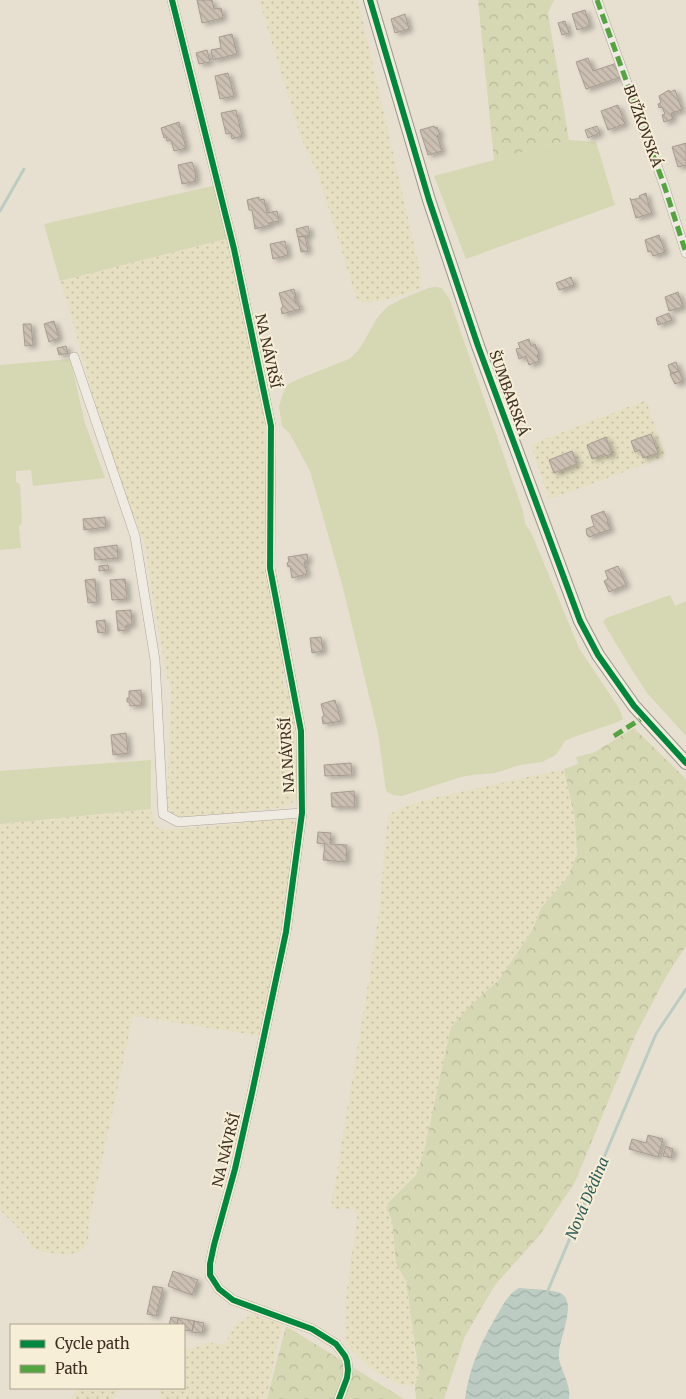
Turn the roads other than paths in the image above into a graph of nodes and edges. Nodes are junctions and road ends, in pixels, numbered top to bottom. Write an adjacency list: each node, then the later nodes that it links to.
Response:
1 (172, 0): 7 (street, NA NÁVRŠÍ)
2 (370, 0): 6 (street, ŠUMBARSKÁ)
3 (597, 0): 4 (street, BUŽKOVSKÁ)
4 (686, 253)
5 (74, 357): 7 (street)
6 (686, 763)
7 (302, 813): 8 (street, NA NÁVRŠÍ)
8 (339, 1399)

